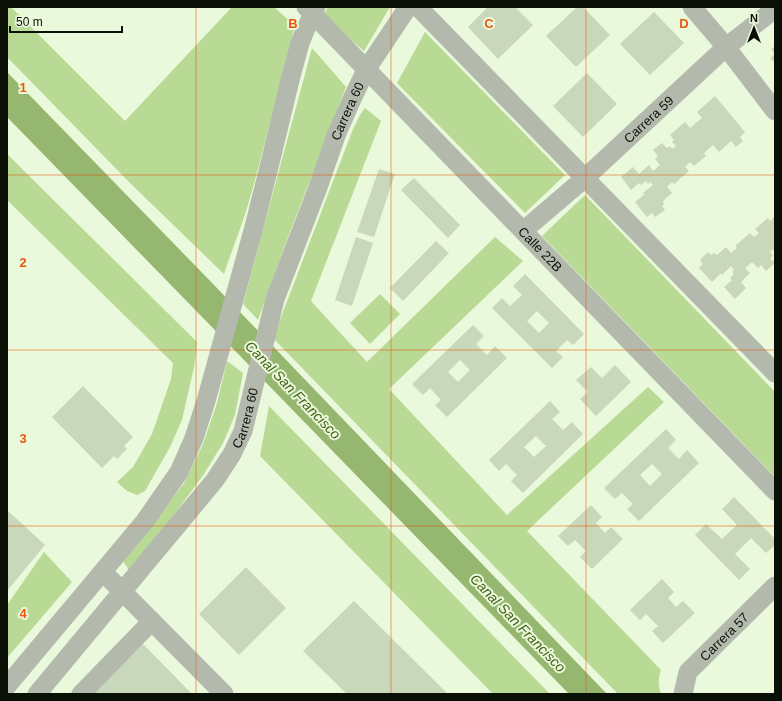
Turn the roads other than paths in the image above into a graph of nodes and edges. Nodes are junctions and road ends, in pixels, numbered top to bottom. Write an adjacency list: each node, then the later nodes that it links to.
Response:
1 (408, 7): 7 (street, Carrera 60)
2 (418, 7): 9 (street)
3 (692, 7): 6 (street)
4 (311, 9): 7 (street, Calle 22B); 13 (street)
5 (775, 9): 6 (street, Carrera 59)
6 (726, 47): 8 (street); 9 (street, Carrera 59)
7 (366, 70): 10 (street, Calle 22B); 15 (street, Carrera 60)
8 (775, 111)
9 (585, 178): 10 (street, Carrera 59); 11 (street)
10 (523, 231): 12 (street, Calle 22B)
11 (775, 373)
12 (775, 491)
13 (103, 572): 15 (street); 17 (street)
14 (775, 586): 21 (street, Carrera 57)
15 (123, 591): 16 (street); 18 (street, Carrera 60)
16 (152, 621): 19 (street); 20 (street)
17 (7, 686)
18 (37, 694)
19 (81, 694)
20 (224, 694)
21 (683, 694)

